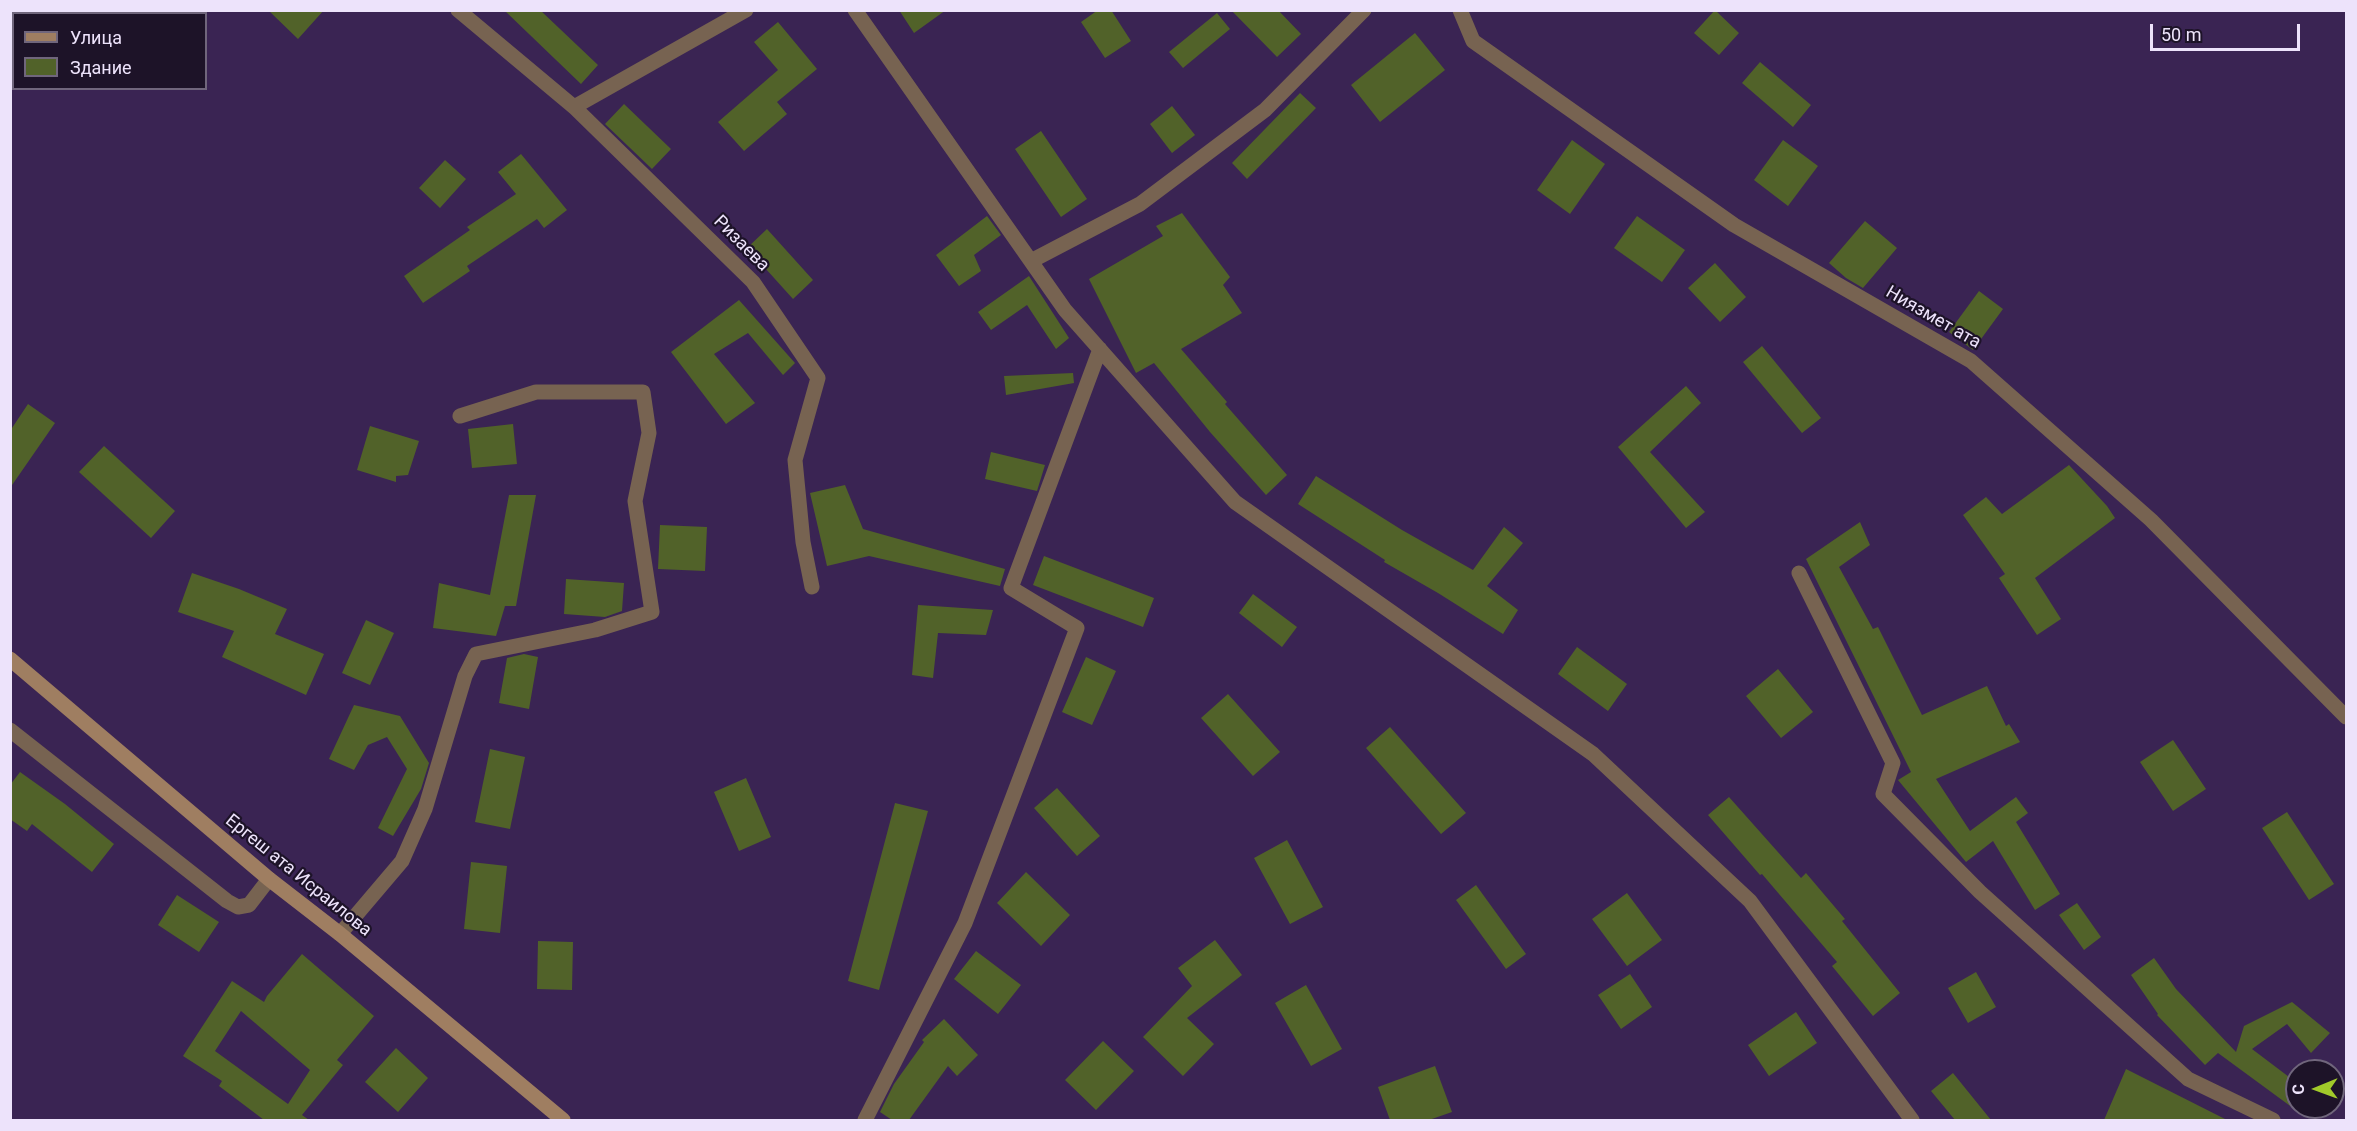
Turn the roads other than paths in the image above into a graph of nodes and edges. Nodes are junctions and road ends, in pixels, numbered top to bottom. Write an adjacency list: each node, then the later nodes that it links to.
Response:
1 (458, 10): 6 (street, Ризаева)
2 (746, 10): 6 (street)
3 (855, 10): 7 (street)
4 (1364, 10): 7 (street)
5 (1460, 10): 13 (street, Ниязмет ата)
6 (574, 107): 11 (street, Ризаева)
7 (1031, 261): 8 (street)
8 (1100, 349): 18 (street); 19 (street)
9 (460, 416): 16 (street)
10 (1798, 573): 20 (street)
11 (812, 587)
12 (10, 659): 15 (main road, Ергеш ата Исраилова)
13 (2346, 717)
14 (10, 730): 15 (street)
15 (269, 879): 16 (main road, Ергеш ата Исраилова)
16 (340, 934): 17 (main road, Ергеш ата Исраилова)
17 (564, 1120)
18 (865, 1120)
19 (1912, 1120)
20 (2273, 1120)

